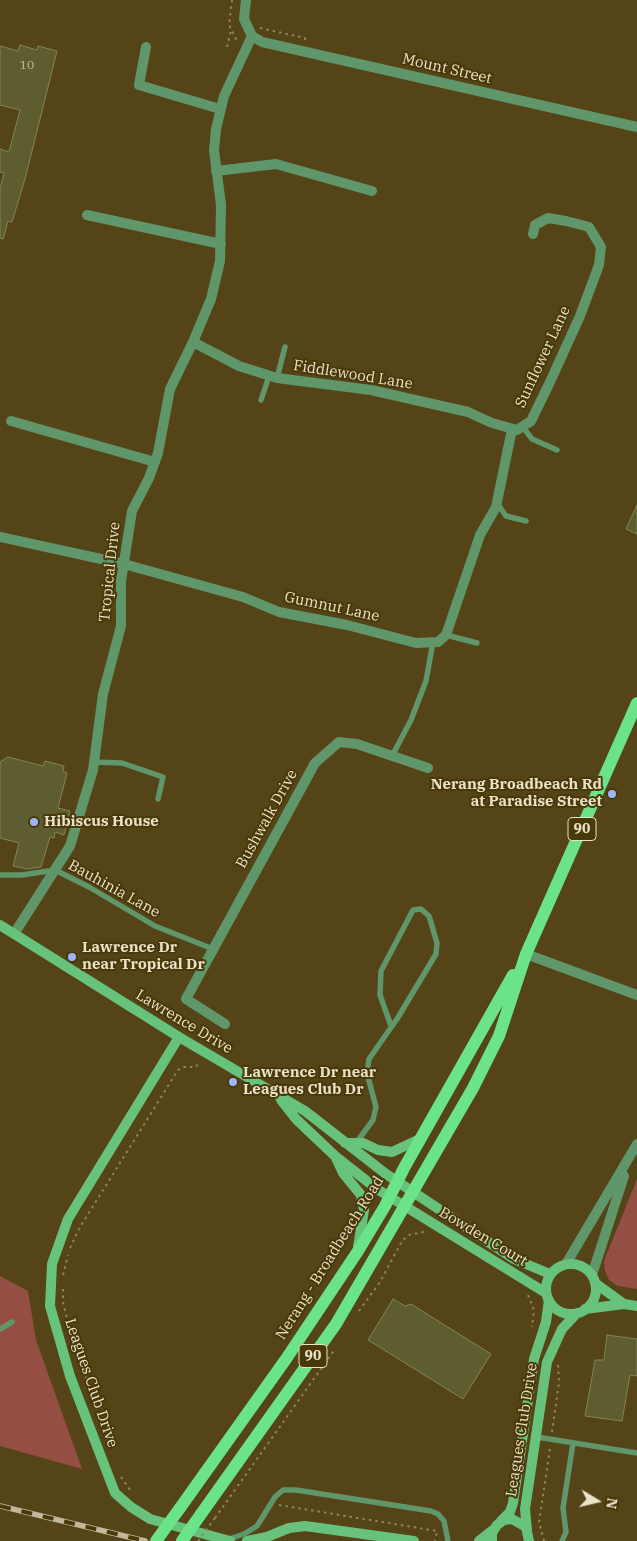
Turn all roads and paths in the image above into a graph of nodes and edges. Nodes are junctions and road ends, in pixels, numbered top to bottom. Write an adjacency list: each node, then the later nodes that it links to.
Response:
1 (232, 0): 4 (path)
2 (246, 0): 5 (street)
3 (256, 22): 9 (path)
4 (231, 30): 7 (path); 8 (path)
5 (252, 36): 8 (street, Tropical Drive); 9 (street, Mount Street)
6 (146, 47): 10 (street)
7 (227, 47)
8 (246, 49): 10 (street, Tropical Drive)
9 (302, 51): 11 (street, Mount Street)
10 (220, 109): 12 (street, Tropical Drive)
11 (637, 127)
12 (216, 171): 13 (street); 16 (street, Tropical Drive)
13 (372, 191)
14 (87, 215): 16 (street)
15 (533, 234): 22 (street, Sunflower Lane)
16 (221, 244): 17 (street, Tropical Drive)
17 (193, 342): 19 (street, Fiddlewood Lane); 24 (street, Tropical Drive)
18 (286, 347): 19 (lane)
19 (273, 377): 20 (lane); 22 (street, Fiddlewood Lane)
20 (261, 400)
21 (11, 421): 24 (street)
22 (517, 427): 23 (lane); 25 (street, Sunflower Lane)
23 (557, 450)
24 (155, 462): 28 (street, Tropical Drive)
25 (497, 502): 26 (lane); 29 (street, Sunflower Lane)
26 (526, 521)
27 (0, 537): 28 (street, Gumnut Lane)
28 (124, 564): 30 (street, Gumnut Lane); 34 (street, Tropical Drive)
29 (446, 636): 30 (street, Gumnut Lane); 31 (lane)
30 (433, 642): 33 (lane)
31 (477, 644)
32 (637, 703): 42 (main road, Nerang - Broadbeach Road / 90)
33 (392, 756): 35 (street, Bushwalk Drive); 41 (street, Bushwalk Drive)
34 (94, 762): 36 (lane); 37 (street, Tropical Drive)
35 (428, 768)
36 (158, 799)
37 (55, 870): 38 (lane, Bauhinia Lane); 40 (street, Tropical Drive); 41 (lane, Bauhinia Lane)
38 (0, 875)
39 (0, 925): 40 (street, Lawrence Drive)
40 (14, 934): 46 (street, Lawrence Drive)
41 (213, 948): 44 (street, Bushwalk Drive)
42 (526, 954): 43 (street); 49 (main road, Nerang - Broadbeach Road / 90); 56 (main road, Nerang - Broadbeach Road / 90)
43 (637, 995)
44 (226, 1024)
45 (391, 1026): 45 (lane); 51 (lane)
46 (179, 1037): 47 (street, Lawrence Drive); 87 (street, Leagues Club Drive)
47 (205, 1052): 48 (street, Lawrence Drive); 64 (path)
48 (277, 1095): 50 (street, Lawrence Drive); 53 (street, Lawrence Drive)
49 (423, 1137): 51 (street); 55 (main road, Nerang - Broadbeach Road / 90)
50 (345, 1143): 51 (street); 55 (street, Lawrence Drive)
51 (356, 1144)
52 (637, 1144): 54 (street)
53 (335, 1156): 57 (street, Lawrence Drive); 61 (street)
54 (630, 1158): 62 (street); 65 (street)
55 (397, 1181): 56 (street, Lawrence Drive); 57 (main road, Nerang - Broadbeach Road / 90)
56 (414, 1191): 58 (main road, Nerang - Broadbeach Road / 90); 63 (street, Bowden Court)
57 (390, 1198): 58 (street, Lawrence Drive); 61 (main road, Nerang - Broadbeach Road / 90)
58 (404, 1207): 67 (street, Bowden Court); 89 (main road, Nerang - Broadbeach Road / 90, bridge)
59 (418, 1227): 60 (path)
60 (418, 1232)
61 (358, 1251): 88 (main road, Nerang - Broadbeach Road / 90, bridge)
62 (566, 1264): 63 (street); 65 (street)
63 (550, 1274): 67 (street)
64 (63, 1276)
65 (594, 1279): 68 (street); 70 (street)
66 (63, 1285): 75 (path)
67 (548, 1297): 70 (street); 77 (street, Leagues Club Drive)
68 (624, 1304): 69 (street); 70 (street)
69 (637, 1306)
70 (581, 1311): 73 (street, Leagues Club Drive)
71 (12, 1322): 72 (lane)
72 (0, 1329)
73 (537, 1437): 74 (lane); 77 (street); 86 (street, Leagues Club Drive)
74 (573, 1443): 76 (lane); 99 (lane)
75 (110, 1446)
76 (637, 1454)
77 (518, 1468): 82 (street, Leagues Club Drive)
78 (119, 1474): 79 (path)
79 (133, 1495)
80 (271, 1504): 87 (lane); 94 (path); 95 (lane)
81 (215, 1518): 90 (path, bridge)
82 (501, 1521): 85 (street, Leagues Club Drive); 86 (street)
83 (208, 1526): 84 (path)
84 (217, 1529)
85 (493, 1530): 96 (street); 97 (street)
86 (528, 1530): 98 (street, Leagues Club Drive)
87 (224, 1540): 91 (street, Leagues Club Drive)
88 (156, 1541)
89 (182, 1541)
90 (198, 1541)
91 (230, 1541)
92 (247, 1541): 93 (street)
93 (414, 1541)
94 (436, 1541)
95 (448, 1541)
96 (479, 1541)
97 (492, 1541)
98 (529, 1541)
99 (562, 1541)

